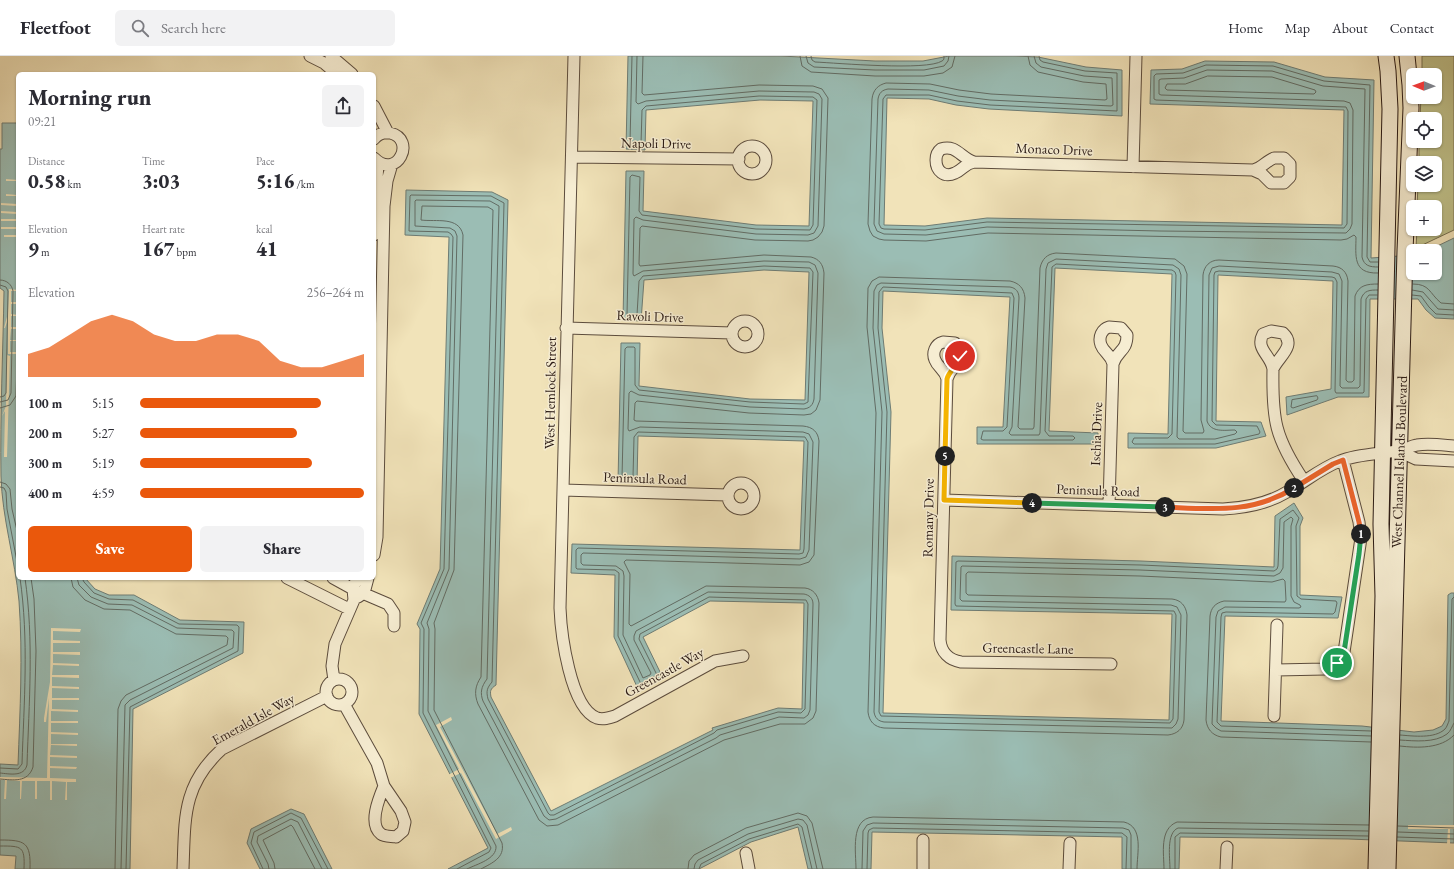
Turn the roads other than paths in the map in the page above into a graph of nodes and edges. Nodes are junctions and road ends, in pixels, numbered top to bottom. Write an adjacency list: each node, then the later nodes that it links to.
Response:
1 (310, 56): 7 (street)
2 (331, 56): 8 (street)
3 (574, 56): 12 (street, West Hemlock Street)
4 (1136, 56): 17 (street)
5 (1386, 56): 27 (main road, West Channel Islands Boulevard)
6 (1407, 56): 26 (main road, West Channel Islands Boulevard)
7 (335, 72)
8 (350, 72)
9 (376, 110): 10 (street)
10 (388, 132): 11 (street); 16 (street)
11 (376, 136)
12 (572, 157): 13 (street, Napoli Drive); 20 (street, West Hemlock Street)
13 (739, 159)
14 (376, 160): 16 (street)
15 (974, 162): 17 (street, Monaco Drive)
16 (392, 164): 19 (street)
17 (1134, 167): 18 (street, Monaco Drive)
18 (1253, 170)
19 (378, 320): 35 (street)
20 (566, 328): 21 (street, Ravoli Drive); 31 (street, West Hemlock Street)
21 (732, 333)
22 (1113, 364): 34 (street, Ischia Drive)
23 (1274, 369): 30 (street)
24 (947, 379): 33 (street, Romany Drive)
25 (1454, 446): 26 (street)
26 (1399, 451): 27 (street, Peninsula Road); 29 (street); 46 (main road, West Channel Islands Boulevard)
27 (1382, 453): 28 (street, Peninsula Road); 46 (main road, West Channel Islands Boulevard)
28 (1343, 460): 30 (street, Peninsula Road); 45 (street)
29 (1454, 461)
30 (1304, 481): 34 (street, Peninsula Road)
31 (563, 490): 32 (street, Peninsula Road); 51 (street, West Hemlock Street)
32 (727, 495)
33 (944, 500): 34 (street, Peninsula Road); 43 (street, Romany Drive)
34 (1109, 505)
35 (376, 543)
36 (296, 580): 39 (street)
37 (336, 580): 39 (street)
38 (366, 580): 39 (street)
39 (355, 594): 41 (street); 47 (street)
40 (1277, 625): 45 (street)
41 (394, 626)
42 (743, 656): 51 (street, Greencastle Way)
43 (947, 656): 44 (street, Greencastle Lane)
44 (1111, 664)
45 (1276, 670): 50 (street)
46 (1387, 679): 62 (main road, West Channel Islands Boulevard); 63 (main road, West Channel Islands Boulevard)
47 (334, 680): 48 (street); 49 (street)
48 (327, 696): 49 (street); 57 (street, Emerald Isle Way)
49 (344, 704): 52 (street)
50 (1274, 716)
51 (600, 718)
52 (384, 786)
53 (923, 840): 59 (street)
54 (1070, 843): 60 (street)
55 (1228, 847): 61 (street)
56 (746, 853): 58 (street)
57 (183, 869)
58 (749, 869)
59 (923, 869)
60 (1069, 869)
61 (1226, 869)
62 (1376, 869)
63 (1388, 869)

